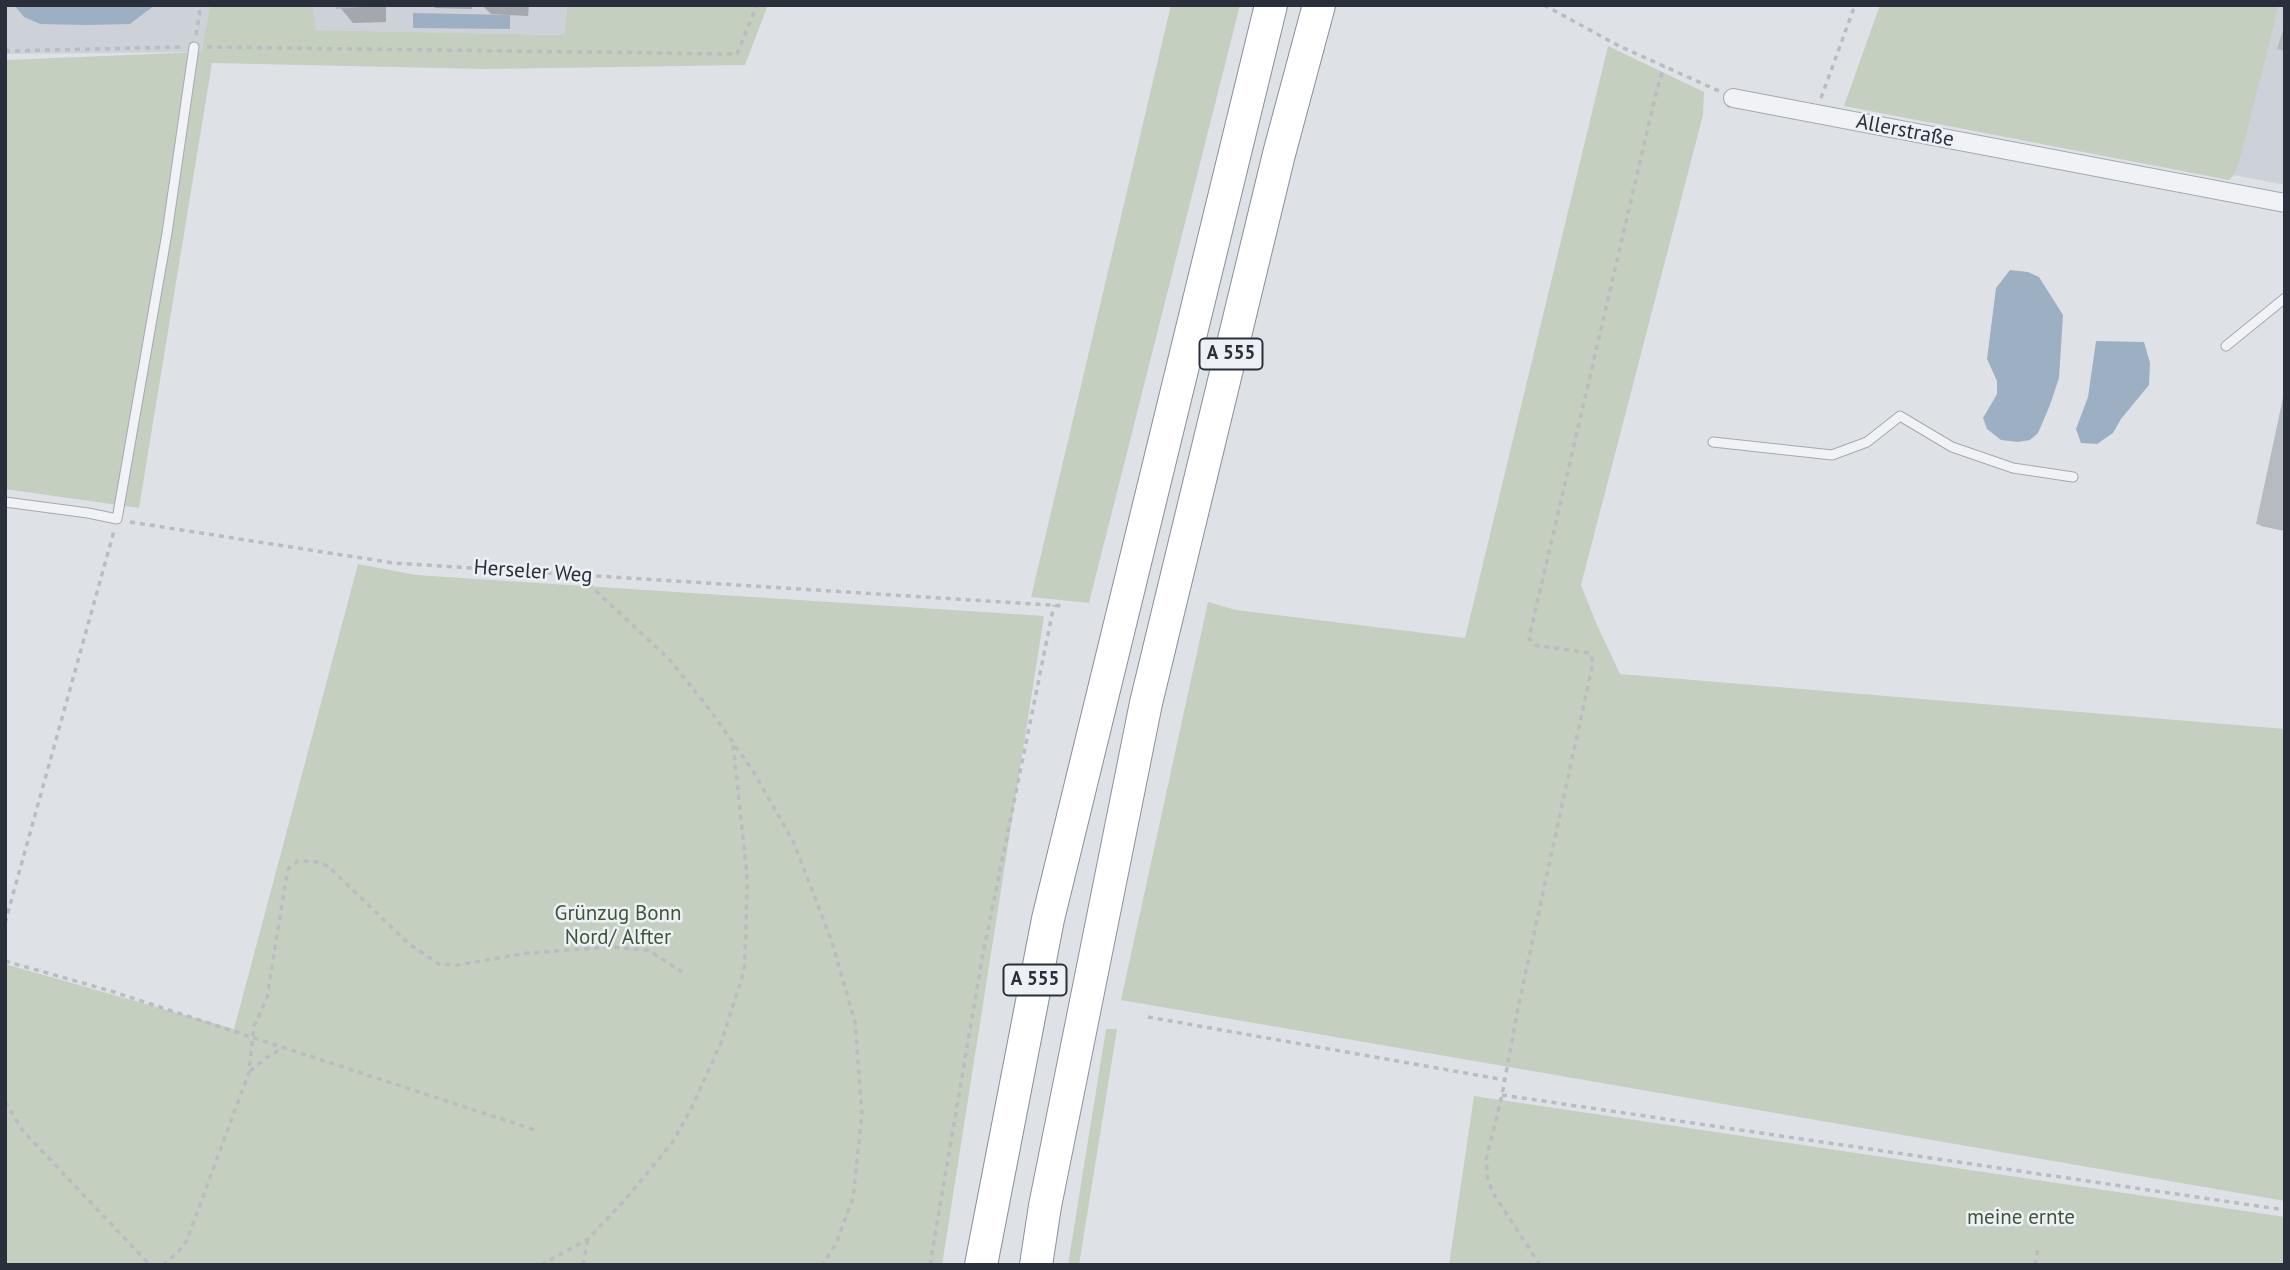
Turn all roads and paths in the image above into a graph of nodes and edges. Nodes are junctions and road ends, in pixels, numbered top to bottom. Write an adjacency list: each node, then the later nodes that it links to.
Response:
1 (201, 5): 7 (path)
2 (757, 5): 7 (path)
3 (1271, 5): 43 (highway, A 555)
4 (1319, 5): 44 (highway, A 555)
5 (1544, 5): 9 (path)
6 (1855, 5): 11 (path)
7 (194, 47): 8 (path); 18 (lane)
8 (5, 51)
9 (1664, 66): 10 (path); 30 (path)
10 (1733, 98): 11 (street, Allerstraße)
11 (1820, 114): 12 (street, Allerstraße)
12 (2285, 203)
13 (2285, 298): 14 (lane)
14 (2225, 346)
15 (1713, 442): 16 (lane)
16 (2073, 477)
17 (5, 502): 18 (lane)
18 (117, 519): 19 (path, Herseler Weg); 23 (path)
19 (579, 576): 20 (path, Herseler Weg); 22 (path)
20 (1054, 605): 21 (path, Herseler Weg); 42 (path)
21 (1065, 606)
22 (732, 742): 35 (path); 41 (path)
23 (5, 923)
24 (5, 961): 27 (path)
25 (687, 975): 27 (path)
26 (1148, 1017): 30 (path)
27 (253, 1039): 28 (path); 29 (path)
28 (282, 1049): 29 (path); 33 (path)
29 (248, 1072): 38 (path)
30 (1505, 1080): 31 (path)
31 (1502, 1095): 34 (path); 45 (path)
32 (5, 1102): 37 (path)
33 (535, 1130)
34 (2285, 1210)
35 (588, 1239): 39 (path); 40 (path)
36 (2038, 1248): 46 (path)
37 (150, 1265)
38 (163, 1265)
39 (541, 1265)
40 (583, 1265)
41 (822, 1265)
42 (930, 1265)
43 (981, 1265)
44 (1035, 1265)
45 (1540, 1265)
46 (2035, 1265)

